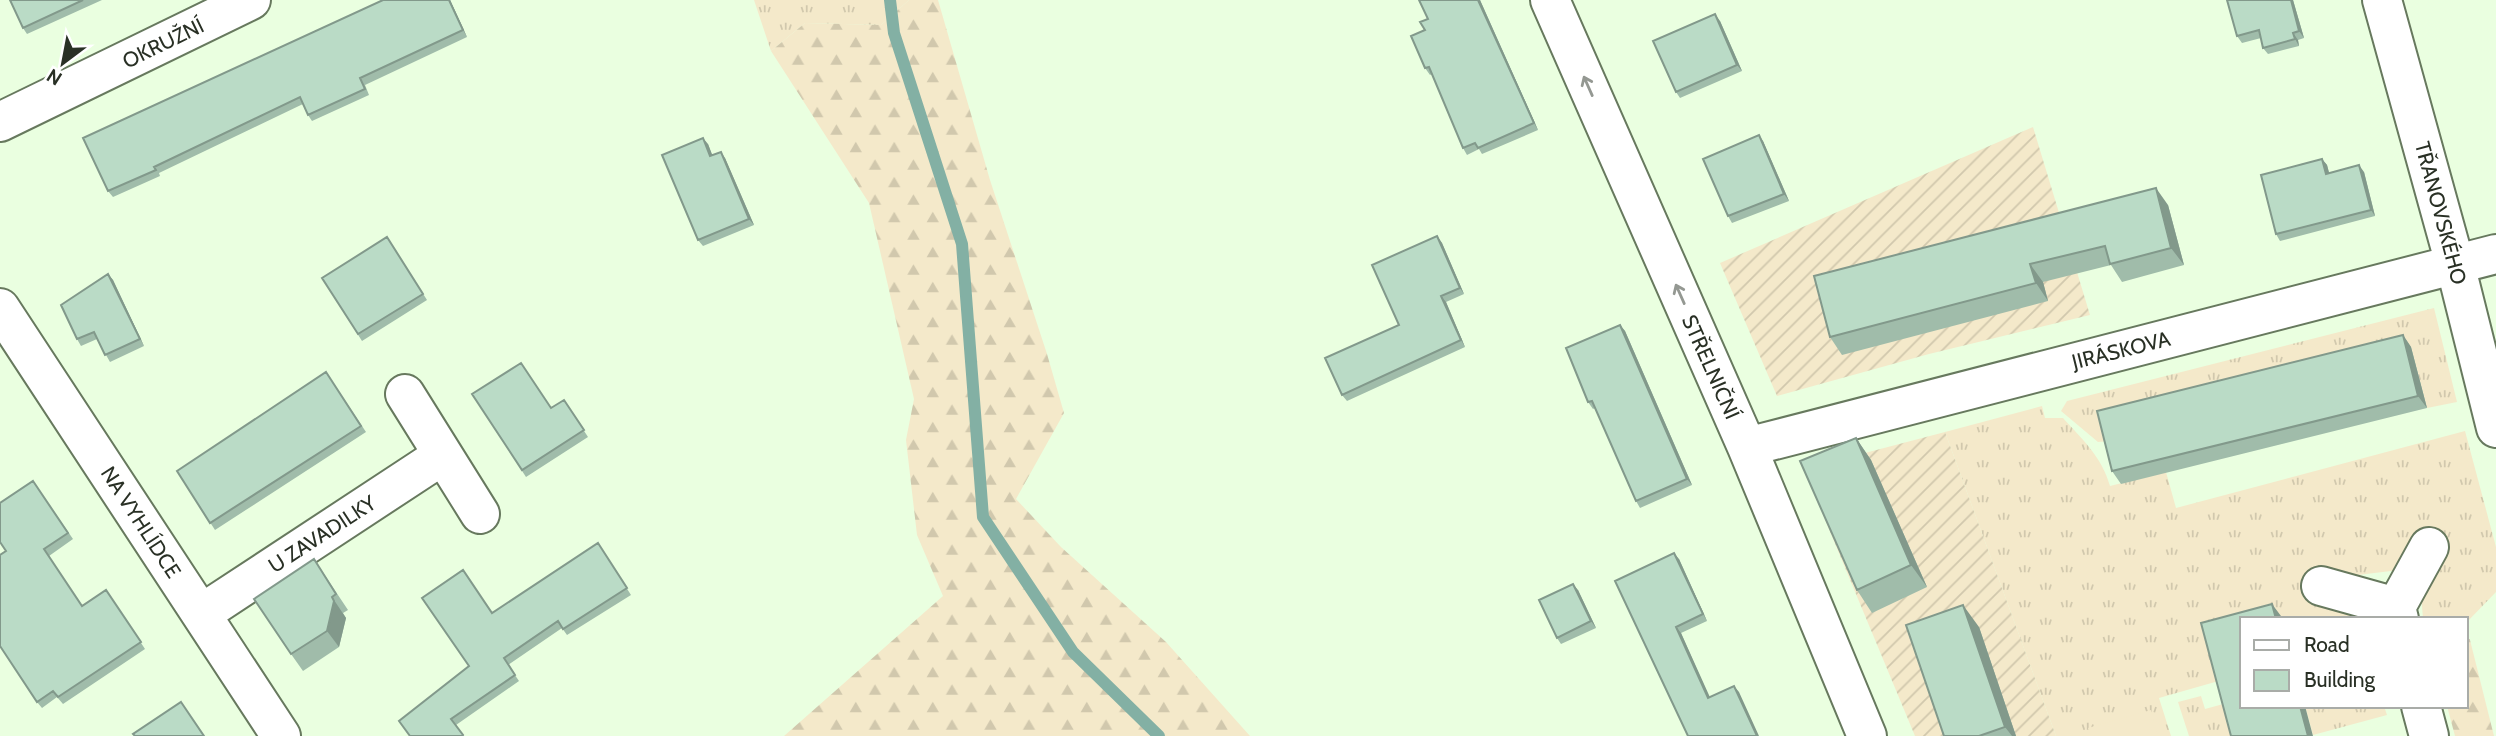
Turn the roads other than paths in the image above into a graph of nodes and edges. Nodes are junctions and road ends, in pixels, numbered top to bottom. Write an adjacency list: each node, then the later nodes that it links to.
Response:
1 (251, 0): 4 (street, OKRUŽNÍ)
2 (1550, 0): 10 (street, STŘELNIČNÍ, one-way to 2)
3 (2382, 0): 6 (street, TŘANOVSKÉHO)
4 (0, 122)
5 (2496, 254): 6 (street, JIRÁSKOVA)
6 (2455, 264): 9 (street, TŘANOVSKÉHO); 10 (street, JIRÁSKOVA)
7 (0, 309): 16 (street, NA VYHLÍDCE)
8 (405, 394): 11 (street)
9 (2496, 428)
10 (1747, 447): 19 (street, STŘELNIČNÍ)
11 (443, 454): 12 (street); 16 (street, U ZAVADILKY)
12 (480, 514)
13 (2429, 547): 15 (street)
14 (2321, 586): 15 (street)
15 (2397, 613)
16 (201, 614): 18 (street, NA VYHLÍDCE)
17 (2422, 708): 20 (street)
18 (281, 736)
19 (1867, 736)
20 (2429, 736)

